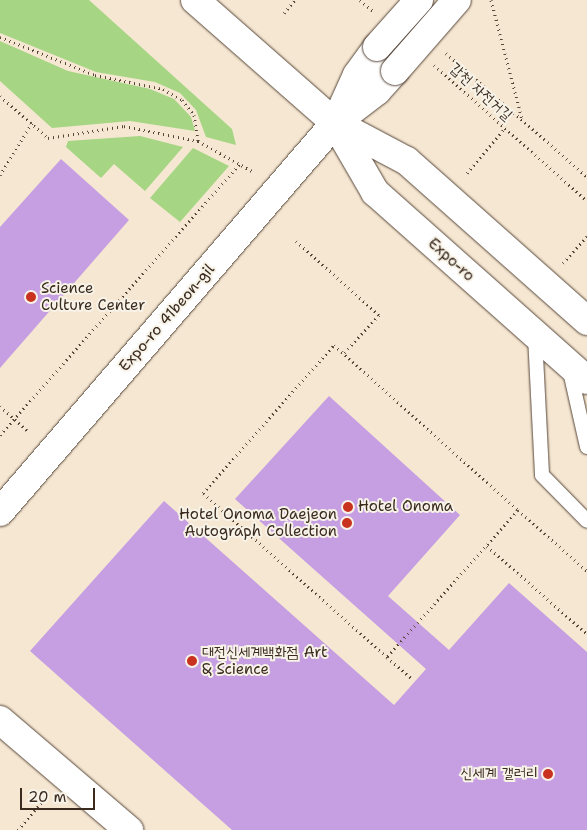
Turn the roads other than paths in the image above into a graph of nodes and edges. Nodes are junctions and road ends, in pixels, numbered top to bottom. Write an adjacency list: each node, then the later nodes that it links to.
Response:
1 (195, 0): 4 (street, Expo-ro)
2 (419, 0): 4 (street, bridge)
3 (457, 0): 4 (street, bridge)
4 (335, 123): 5 (street, Expo-ro); 6 (street, Expo-ro); 9 (street, Expo-ro 41beon-gil)
5 (587, 321)
6 (535, 335): 7 (street, Expo-ro); 10 (lane)
7 (578, 372): 8 (lane)
8 (587, 447)
9 (0, 512)
10 (587, 521)
11 (0, 720): 12 (street)
12 (129, 830)

